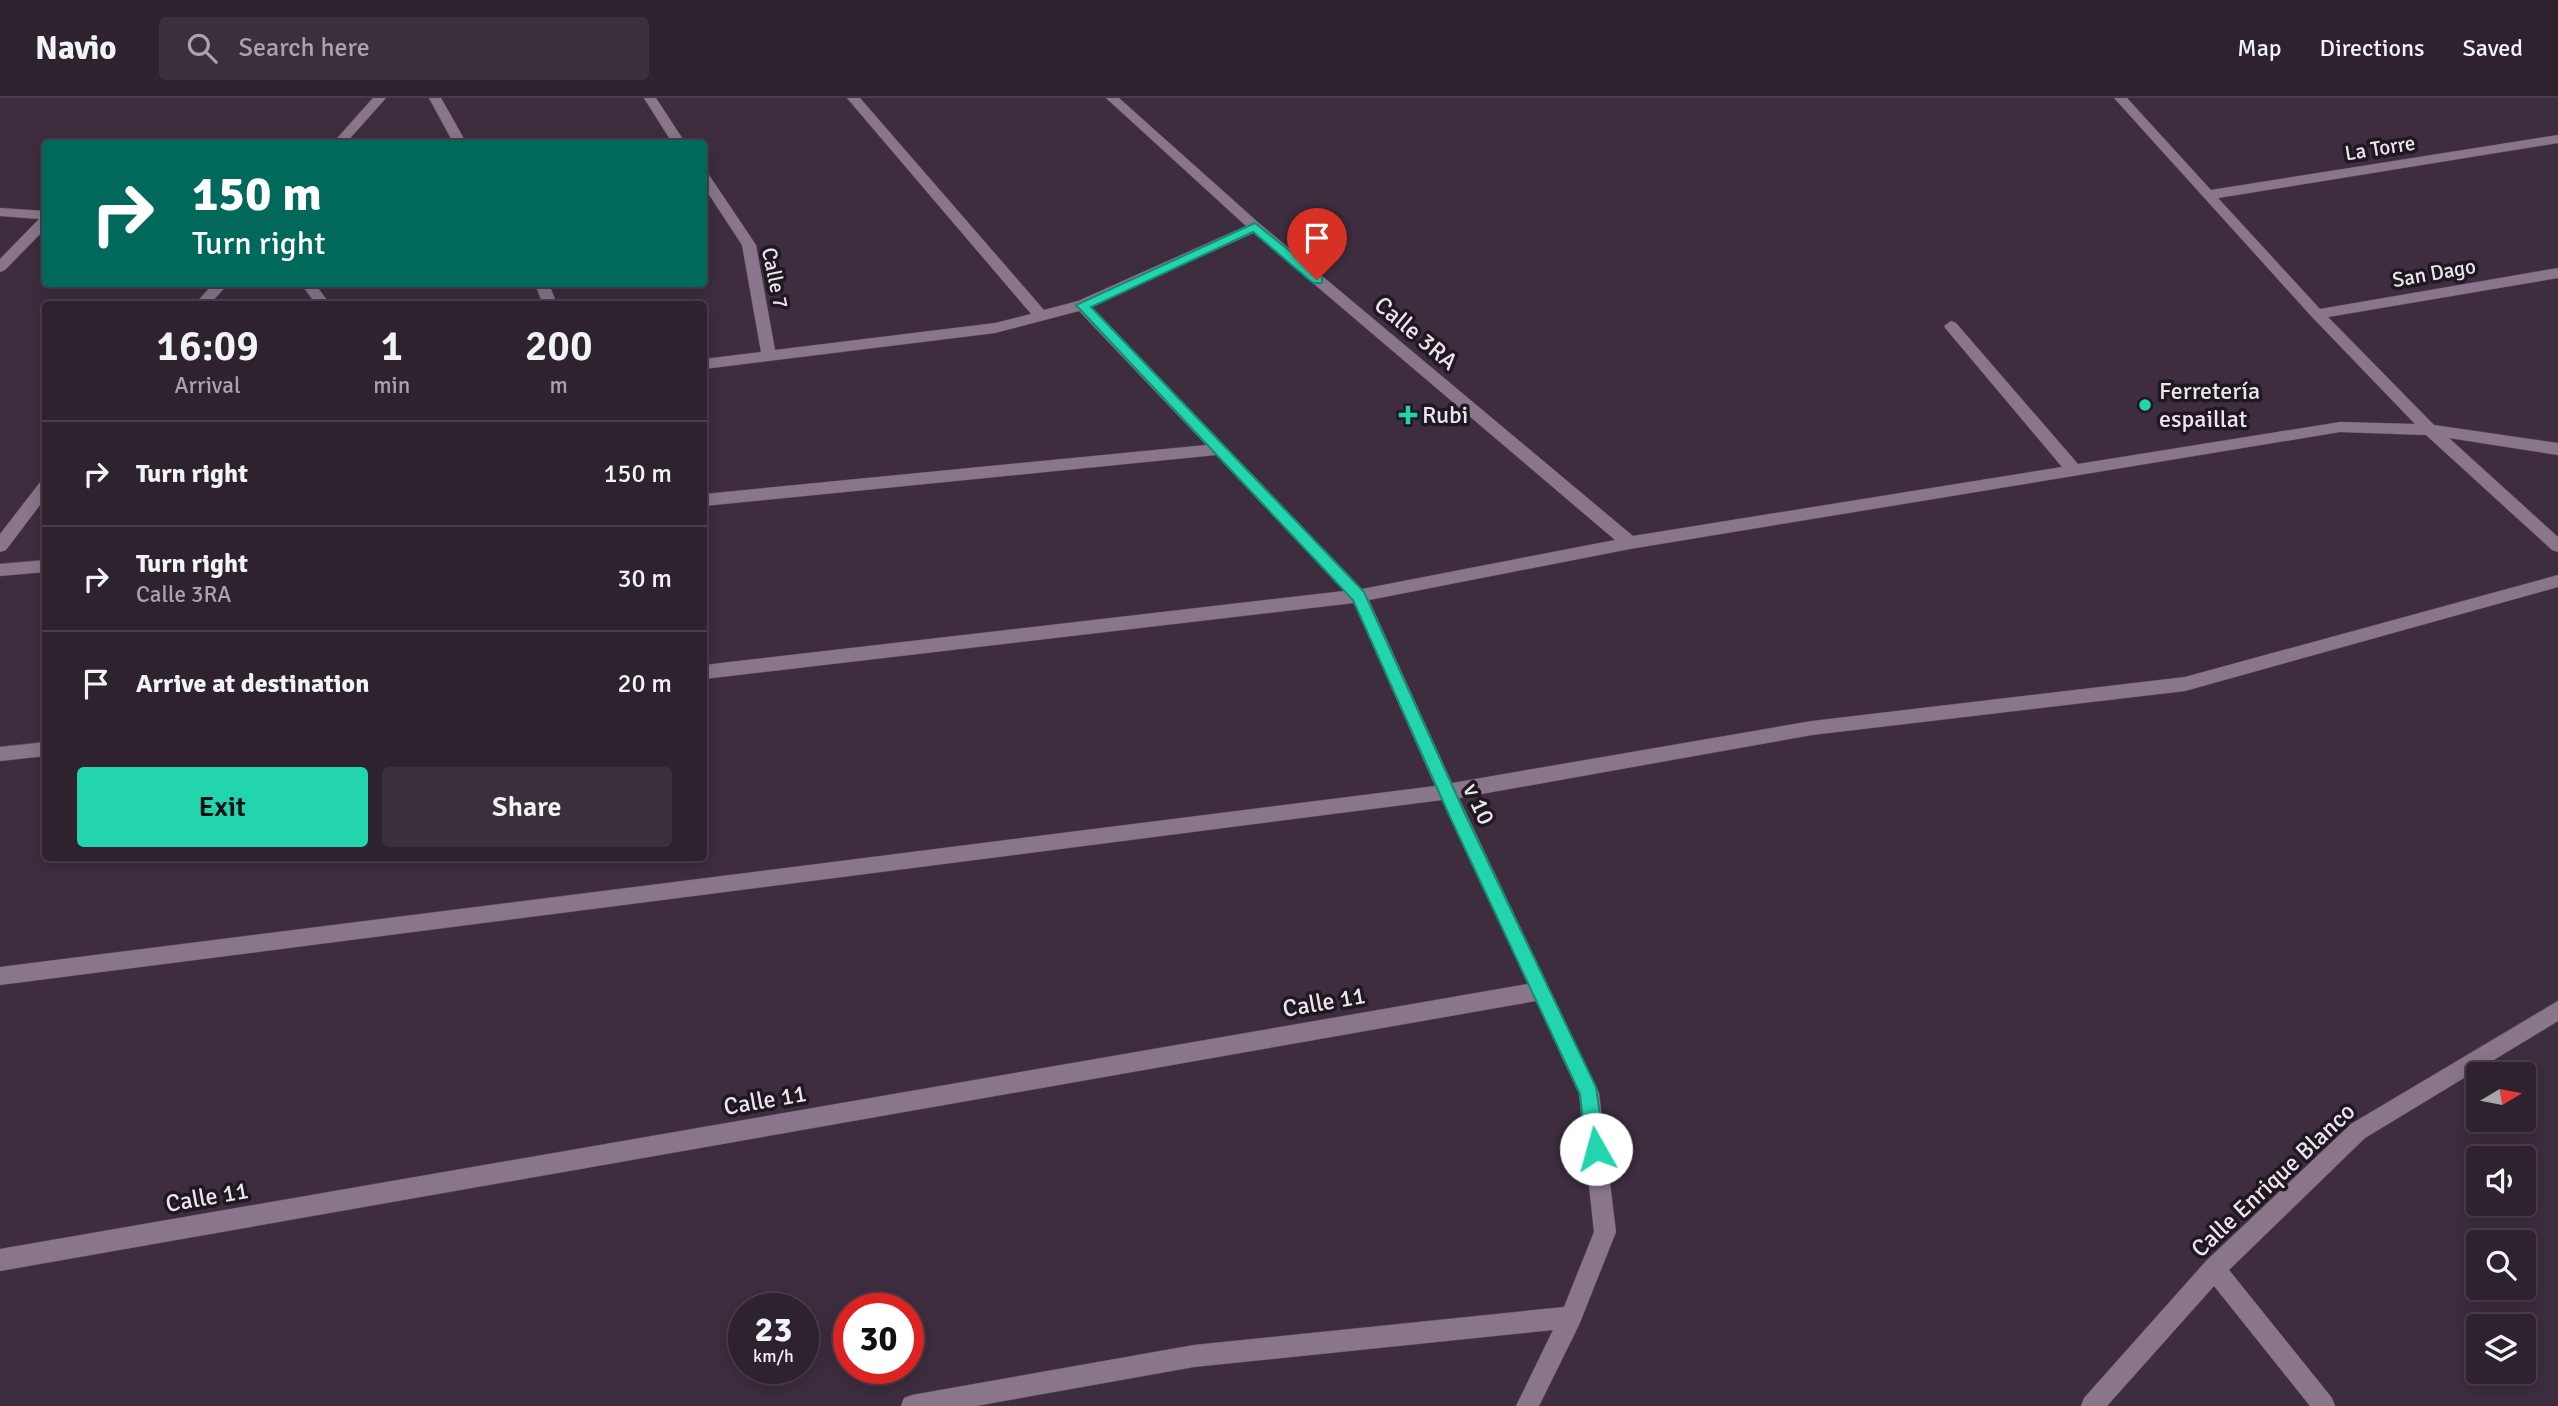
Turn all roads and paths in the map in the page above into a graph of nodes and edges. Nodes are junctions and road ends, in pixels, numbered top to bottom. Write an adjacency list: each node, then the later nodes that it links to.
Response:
1 (380, 98): 8 (street)
2 (435, 98): 9 (street)
3 (650, 98): 10 (street)
4 (853, 98): 23 (street)
5 (1112, 98): 16 (street, Calle 3RA)
6 (2120, 98): 12 (street)
7 (2558, 139): 12 (street, La Torre)
8 (342, 140)
9 (459, 140)
10 (677, 140)
11 (707, 182): 25 (street, Calle 7)
12 (2208, 195): 22 (street)
13 (0, 212): 14 (street)
14 (42, 217)
15 (42, 221): 17 (street)
16 (1255, 227): 21 (street); 33 (street, Calle 3RA)
17 (0, 267)
18 (2558, 273): 22 (street, San Dago)
19 (218, 287): 20 (street)
20 (205, 301)
21 (1082, 305): 23 (street); 28 (street, v 10)
22 (2316, 314): 27 (street)
23 (1042, 317): 25 (street)
24 (1951, 326): 30 (street)
25 (769, 357): 26 (street)
26 (707, 364)
27 (2430, 430): 29 (street); 30 (street); 35 (street)
28 (1219, 449): 32 (street); 39 (street, v 10)
29 (2558, 449)
30 (2074, 470): 33 (street)
31 (42, 490): 34 (street)
32 (707, 500)
33 (1630, 544): 39 (street)
34 (0, 546)
35 (2558, 546)
36 (42, 566): 37 (street)
37 (0, 570)
38 (2558, 581): 43 (street)
39 (1359, 596): 40 (street); 43 (street, v 10)
40 (707, 672)
41 (42, 749): 42 (street)
42 (0, 754)
43 (1447, 792): 44 (street); 45 (street, v 10)
44 (0, 976)
45 (1539, 991): 47 (street, Calle 11); 49 (street, v 10)
46 (2558, 1010): 48 (street, Calle Enrique Blanco)
47 (0, 1260)
48 (2214, 1269): 52 (street, Calle Enrique Blanco); 53 (street)
49 (1571, 1318): 50 (street); 51 (street, v 10)
50 (912, 1406)
51 (1527, 1406)
52 (2092, 1406)
53 (2324, 1406)

